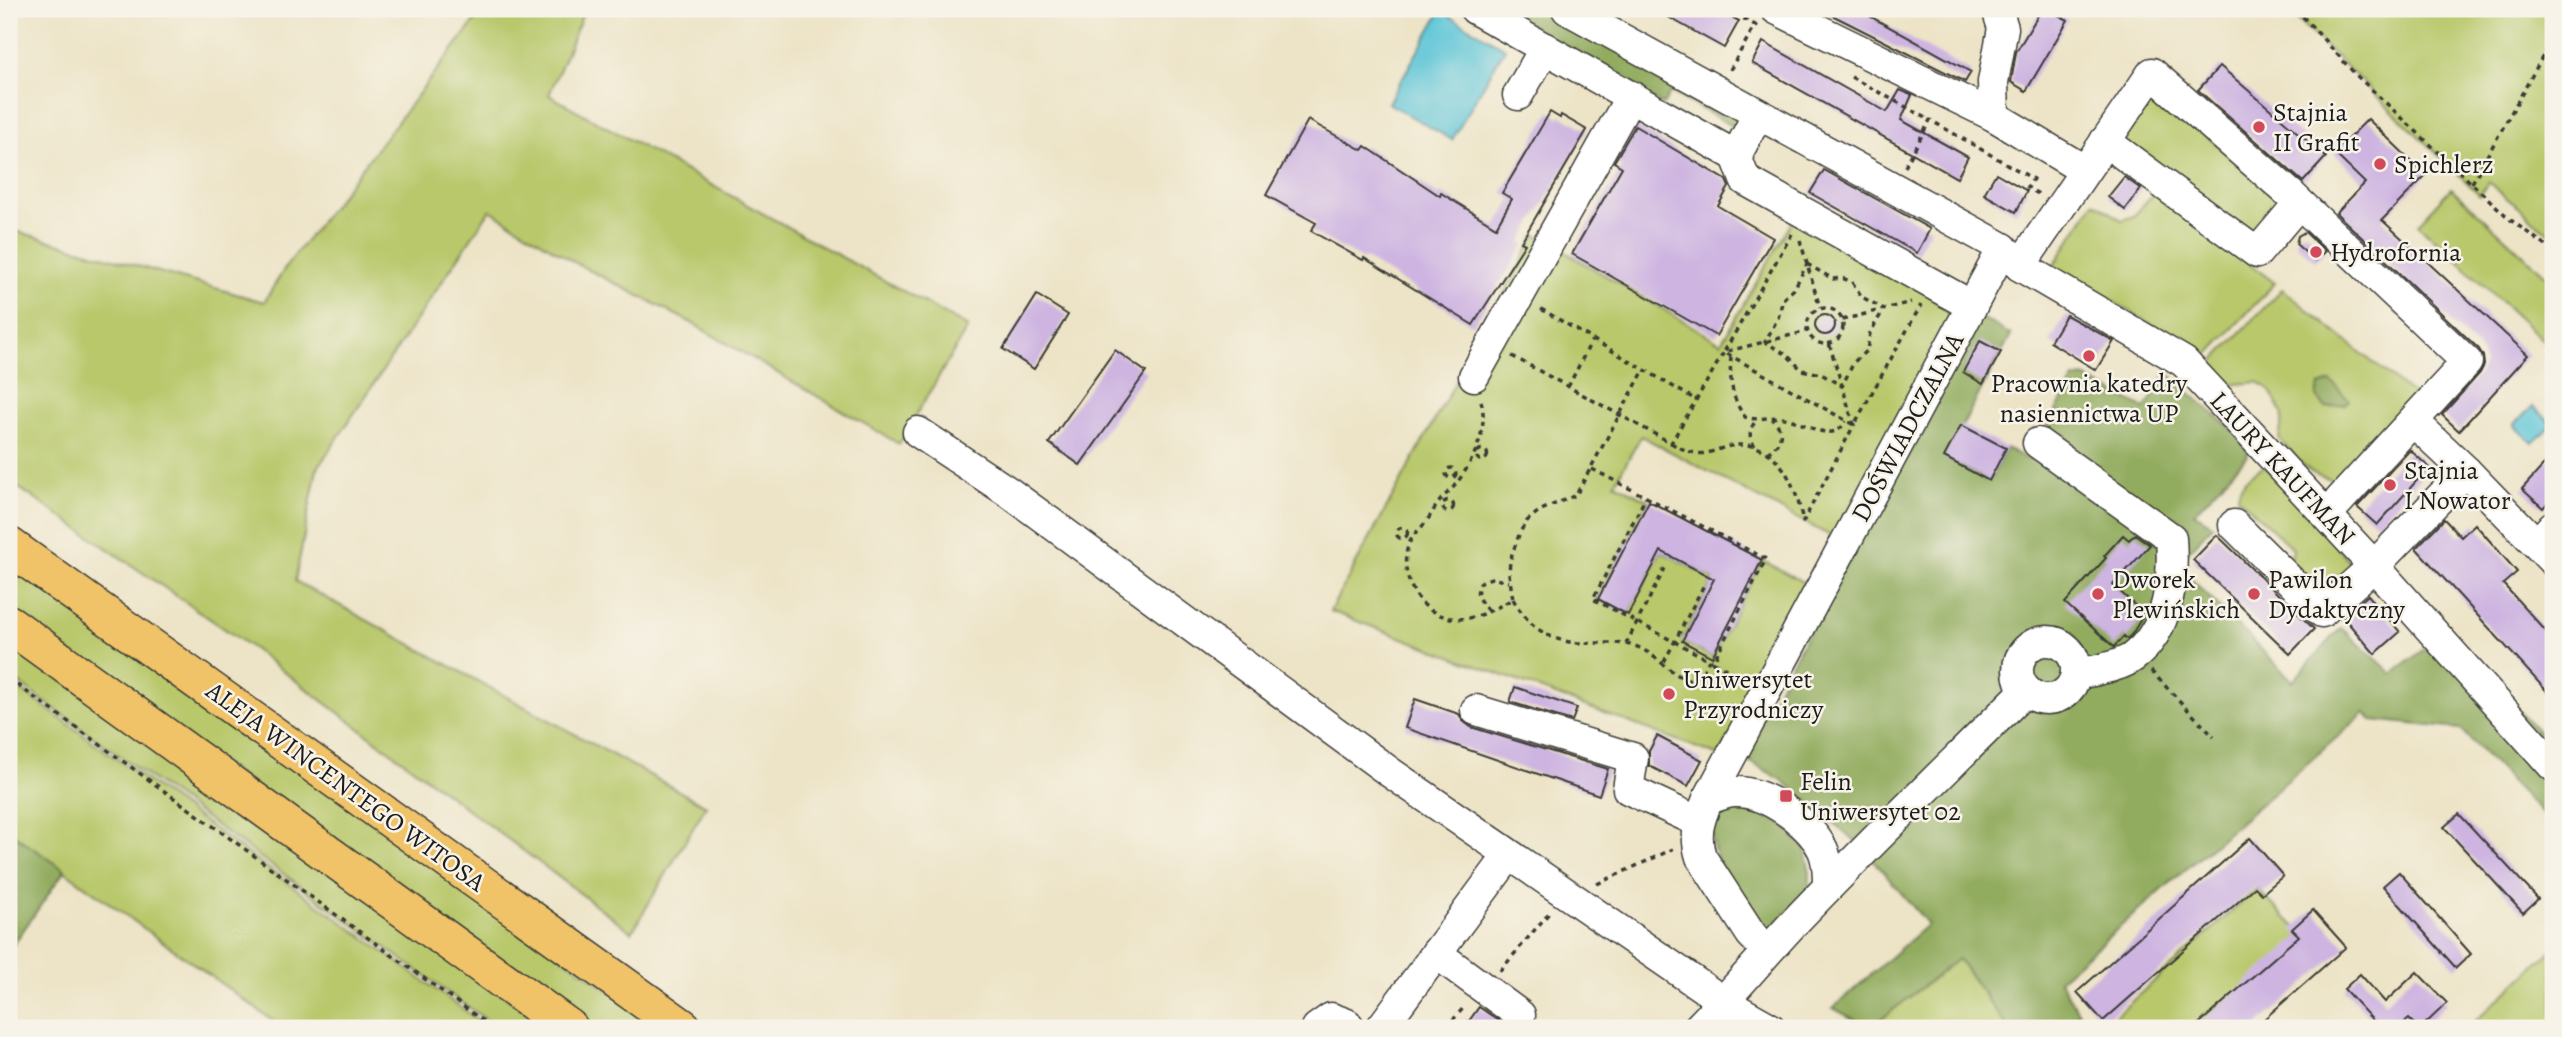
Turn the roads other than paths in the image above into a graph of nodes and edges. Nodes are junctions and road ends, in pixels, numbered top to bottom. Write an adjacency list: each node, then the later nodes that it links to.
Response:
1 (1475, 9): 5 (street)
2 (1567, 9): 8 (street)
3 (1997, 9): 9 (street)
4 (1766, 22): 9 (street)
5 (1545, 48): 6 (street); 7 (street)
6 (1518, 95)
7 (1631, 96): 11 (street); 16 (street)
8 (1758, 114): 11 (street); 14 (street)
9 (1994, 116): 12 (street)
10 (2105, 141): 12 (street, DOŚWIADCZALNA); 13 (street); 13 (street, DOŚWIADCZALNA)
11 (1736, 156): 15 (street)
12 (2084, 170): 14 (street, DOŚWIADCZALNA)
13 (2300, 203): 17 (street)
14 (2011, 257): 15 (street, DOŚWIADCZALNA); 21 (street, LAURY KAUFMAN)
15 (1972, 306): 31 (street, DOŚWIADCZALNA)
16 (1474, 376)
17 (2413, 421): 20 (street); 21 (street)
18 (918, 432): 32 (street)
19 (2038, 443): 27 (street)
20 (2466, 471): 23 (street); 25 (street)
21 (2326, 514): 25 (street, LAURY KAUFMAN)
22 (2234, 526): 25 (street)
23 (2548, 543)
24 (9, 545): 38 (main road, ALEJA WINCENTEGO WITOSA)
25 (2374, 566): 30 (street, LAURY KAUFMAN)
26 (9, 624): 37 (main road)
27 (2076, 675): 28 (street); 28 (street)
28 (2026, 690): 33 (street)
29 (1476, 710): 31 (street)
30 (2553, 766)
31 (1703, 810): 33 (street); 34 (street)
32 (1509, 855): 35 (street); 36 (street)
33 (1828, 887): 34 (street)
34 (1767, 951): 36 (street)
35 (1436, 953): 41 (street); 42 (street)
36 (1724, 1002): 43 (street); 44 (street)
37 (569, 1028)
38 (683, 1028)
39 (1317, 1028): 40 (street)
40 (1350, 1028)
41 (1381, 1028)
42 (1519, 1028)
43 (1698, 1028)
44 (1770, 1028)

